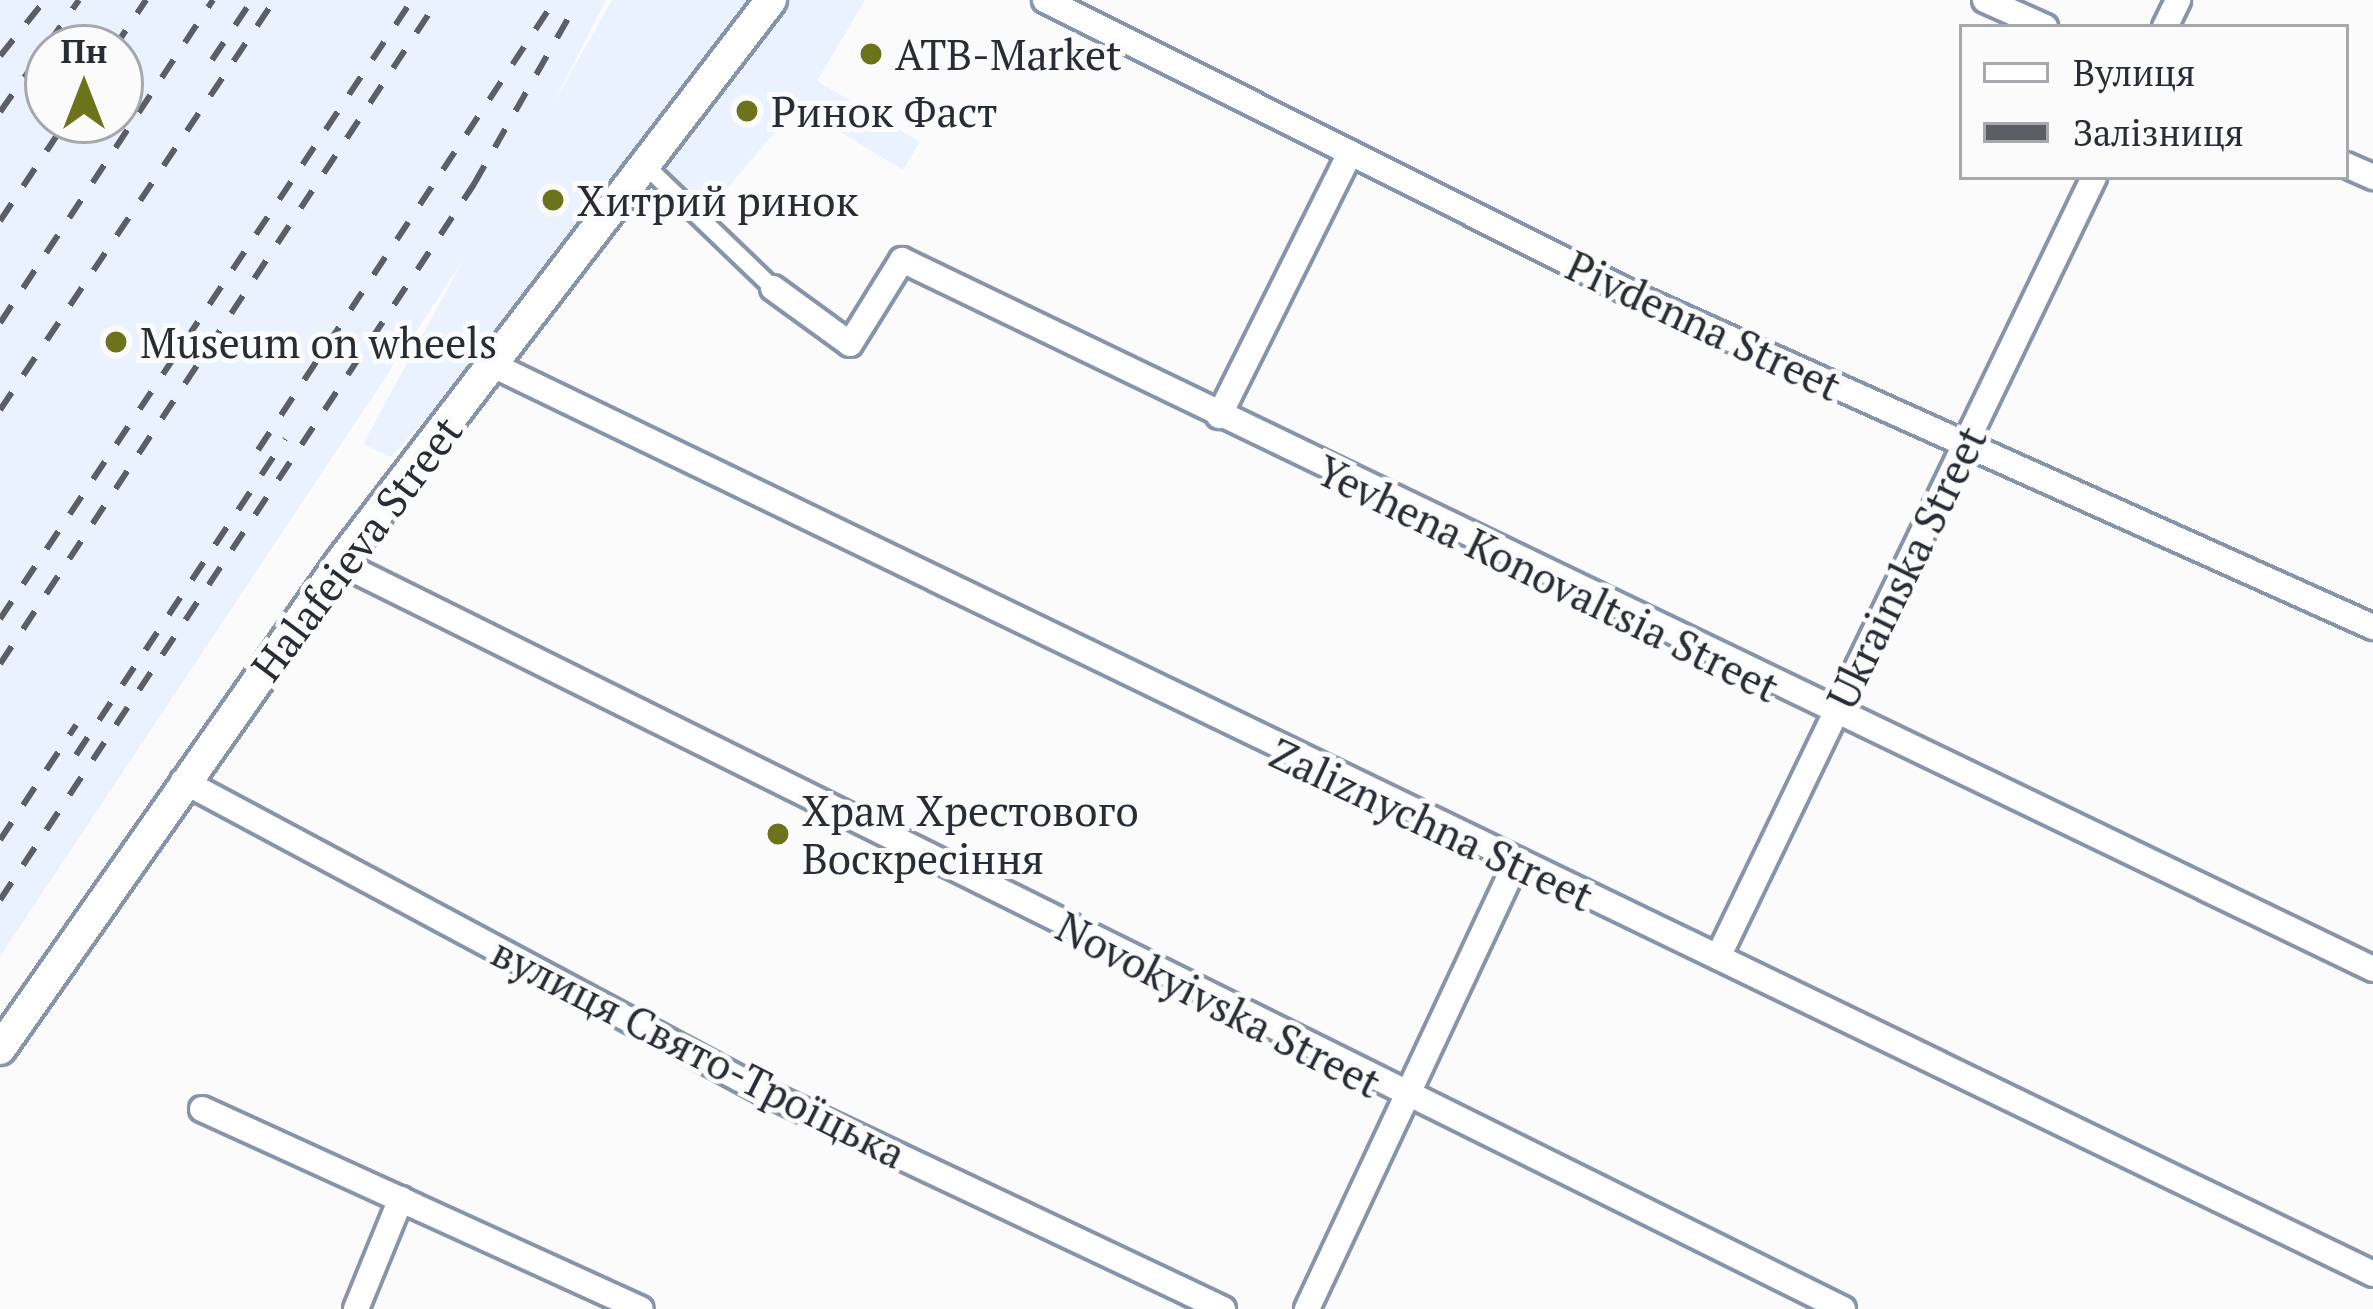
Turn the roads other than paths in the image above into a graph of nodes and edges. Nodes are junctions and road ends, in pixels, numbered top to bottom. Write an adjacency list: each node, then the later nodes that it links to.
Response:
1 (771, 0): 6 (street, Halafeieva Street)
2 (1045, 0): 5 (street, Pivdenna Street)
3 (1985, 0): 4 (street)
4 (2038, 24)
5 (1350, 153): 10 (street); 11 (street, Pivdenna Street)
6 (647, 167): 8 (street); 9 (street, Halafeieva Street)
7 (2093, 180): 11 (street, Ukrainska Street)
8 (773, 288): 10 (street, Yevhena Konovaltsia Street)
9 (495, 366): 12 (street, Halafeieva Street); 16 (street, Zaliznychna Street)
10 (1219, 416): 14 (street, Yevhena Konovaltsia Street)
11 (1964, 446): 13 (street, Pivdenna Street); 14 (street, Ukrainska Street)
12 (340, 563): 15 (street, Halafeieva Street); 20 (street, Novokyivska Street)
13 (2373, 627)
14 (1833, 718): 17 (street, Ukrainska Street); 18 (street, Yevhena Konovaltsia Street)
15 (183, 781): 19 (street, Halafeieva Street); 26 (street, вулиця Свято-Троїцька)
16 (1515, 865): 17 (street, Zaliznychna Street); 20 (street)
17 (1718, 957): 23 (street, Zaliznychna Street)
18 (2373, 969)
19 (0, 1049)
20 (1405, 1097): 27 (street); 28 (street, Novokyivska Street)
21 (202, 1109): 22 (street)
22 (400, 1199): 24 (street); 25 (street)
23 (2373, 1274)
24 (356, 1309)
25 (640, 1309)
26 (1222, 1309)
27 (1307, 1309)
28 (1844, 1309)

